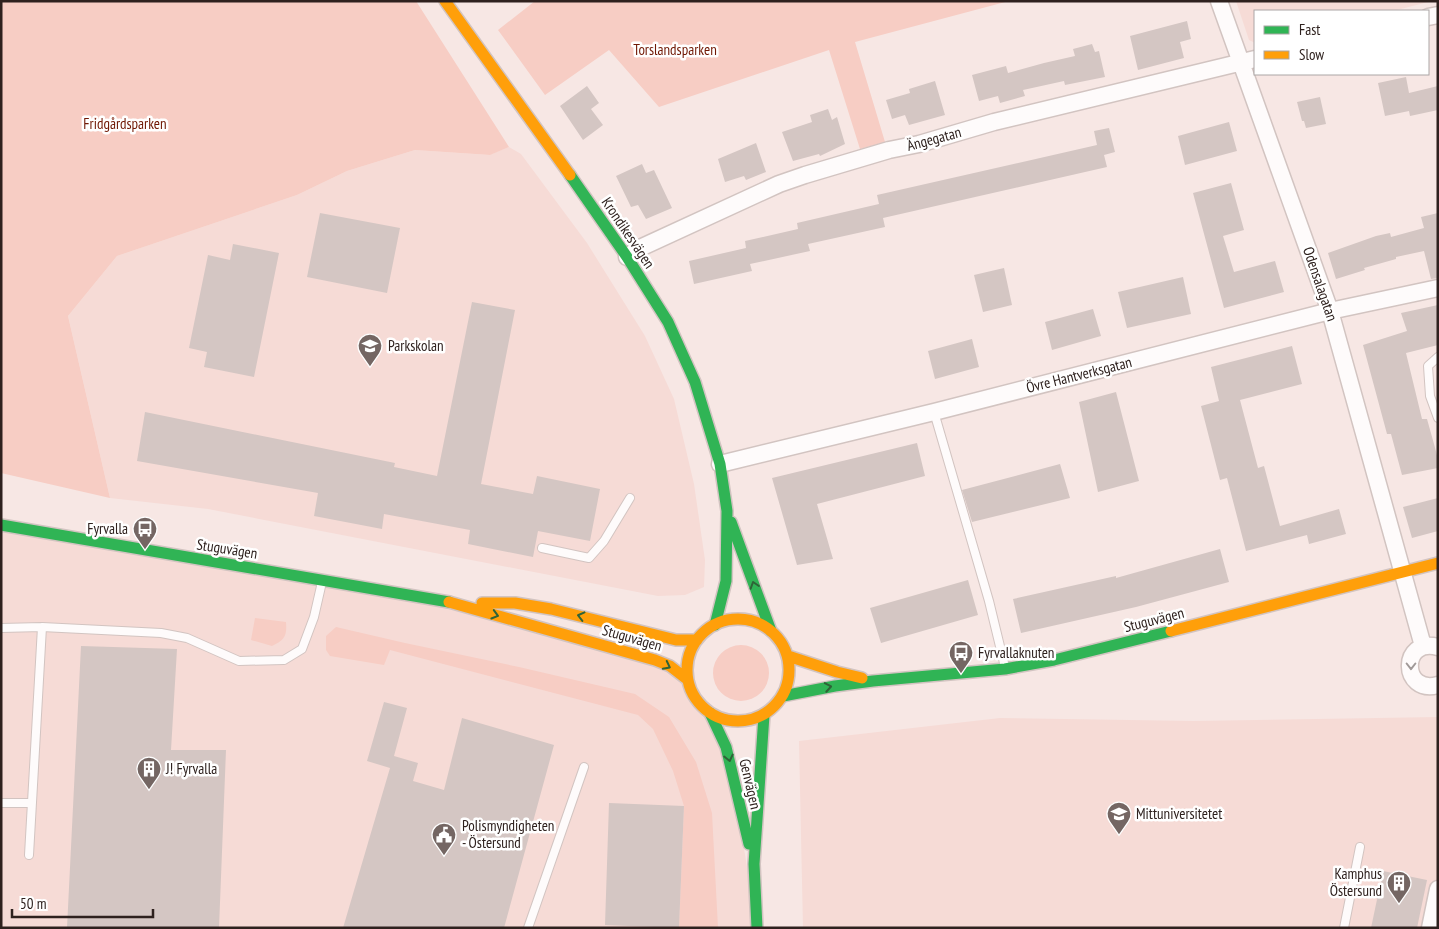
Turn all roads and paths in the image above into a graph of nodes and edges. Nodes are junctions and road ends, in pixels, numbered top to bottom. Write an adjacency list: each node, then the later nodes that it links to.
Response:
1 (445, 1): 4 (main road, Krondikesvägen)
2 (1219, 1): 3 (street, Odensalagatan)
3 (1248, 61): 4 (street, Ängegatan); 6 (street, Odensalagatan)
4 (627, 257): 10 (main road, Krondikesvägen)
5 (1438, 288): 6 (street, Övre Hantverksgatan)
6 (1330, 311): 8 (street, Övre Hantverksgatan); 16 (street, Odensalagatan)
7 (1438, 357): 9 (lane)
8 (934, 412): 10 (street, Övre Hantverksgatan); 26 (lane)
9 (1438, 418)
10 (720, 464): 12 (main road, Krondikesvägen)
11 (630, 498): 14 (lane)
12 (728, 511): 19 (main road, Krondikesvägen); 22 (main road, Krondikesvägen, one-way to 12)
13 (1, 525): 17 (main road, Stuguvägen)
14 (542, 548)
15 (1438, 563): 16 (main road, Stuguvägen)
16 (1402, 573): 24 (street, Odensalagatan); 26 (main road, Stuguvägen)
17 (322, 580): 18 (main road, Stuguvägen); 20 (lane)
18 (448, 602): 23 (main road, Stuguvägen, one-way to 18); 27 (main road, Stuguvägen, one-way to 27)
19 (715, 625): 22 (main road); 23 (main road)
20 (42, 627): 21 (lane); 35 (lane)
21 (1, 628)
22 (771, 631): 25 (main road)
23 (697, 640): 27 (main road)
24 (1430, 646): 29 (street, one-way to 29)
25 (788, 656): 28 (main road, Stuguvägen); 30 (main road)
26 (1005, 669): 28 (main road, Stuguvägen)
27 (688, 680): 31 (main road)
28 (873, 681): 30 (main road, Stuguvägen, one-way to 28)
29 (1438, 685)
30 (783, 696): 32 (main road)
31 (710, 713): 32 (main road); 38 (main road, Genvägen, one-way to 38)
32 (764, 715): 38 (main road, Genvägen)
33 (584, 767): 41 (lane)
34 (1, 803): 35 (lane)
35 (32, 803): 37 (lane)
36 (1360, 847): 43 (lane)
37 (29, 855)
38 (754, 864): 42 (main road, Genvägen)
39 (1438, 889): 40 (street)
40 (1433, 920)
41 (528, 928)
42 (757, 928)
43 (1344, 928)

